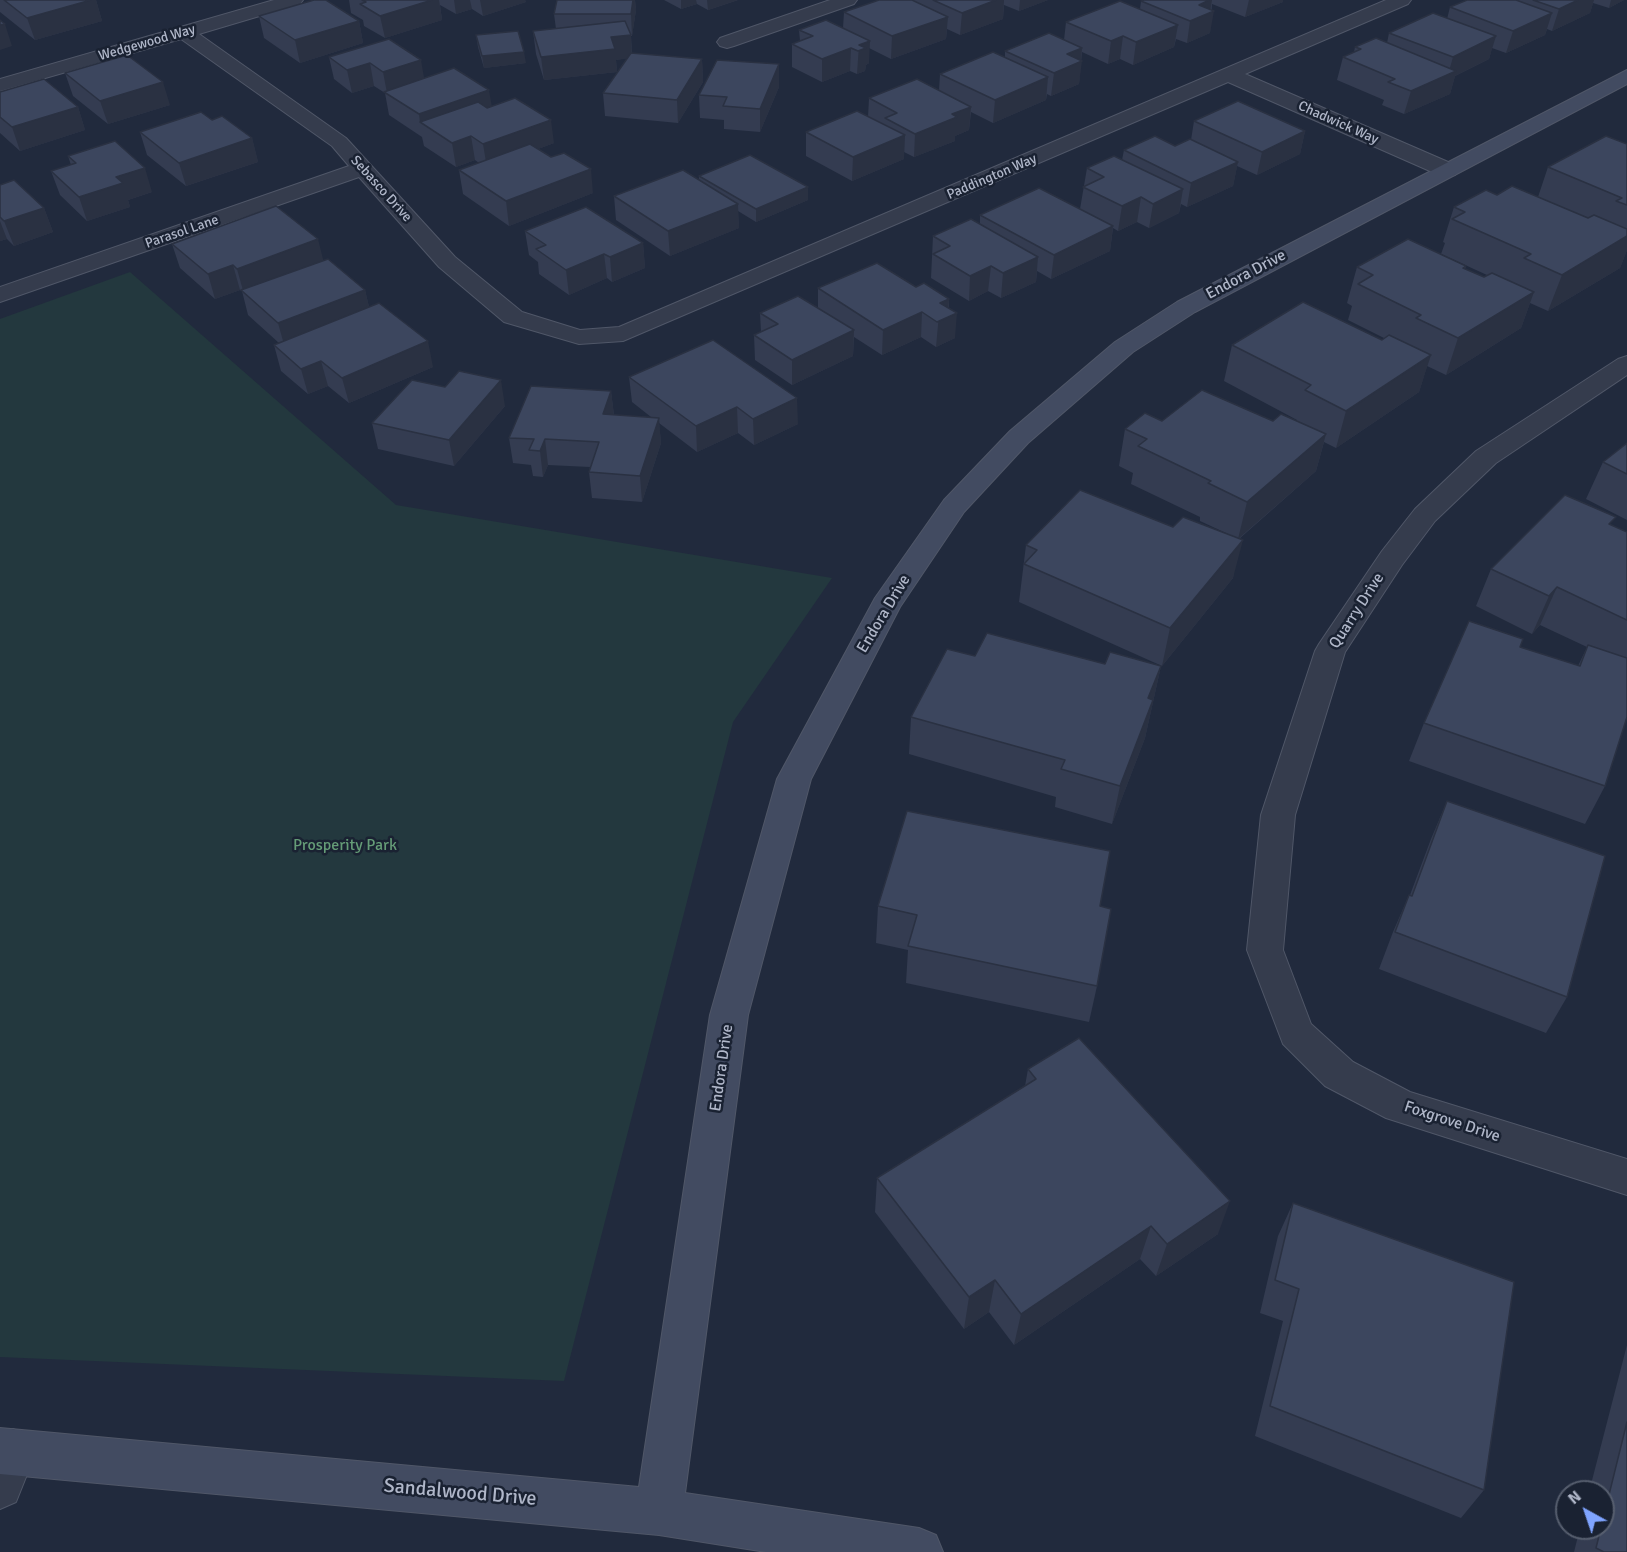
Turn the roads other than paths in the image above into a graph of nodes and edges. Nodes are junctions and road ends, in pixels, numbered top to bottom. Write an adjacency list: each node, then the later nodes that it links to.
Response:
1 (294, 0): 4 (street, Wedgewood Way)
2 (848, 0): 5 (street)
3 (1402, 0): 6 (street, Paddington Way)
4 (184, 32): 8 (street, Wedgewood Way); 9 (street, Sebasco Drive)
5 (727, 42)
6 (1230, 75): 10 (street, Chadwick Way); 12 (street, Paddington Way)
7 (1627, 76): 10 (street, Endora Drive)
8 (0, 85)
9 (363, 168): 11 (street, Parasol Lane); 12 (street, Sebasco Drive)
10 (1447, 170): 17 (street, Endora Drive)
11 (0, 295)
12 (579, 337)
13 (1627, 364): 14 (street, Quarry Drive)
14 (1296, 1033): 15 (street, Foxgrove Drive)
15 (1627, 1177)
16 (4, 1463): 17 (street, Sandalwood Drive)
17 (659, 1512): 18 (street, Sandalwood Drive)
18 (919, 1552)

